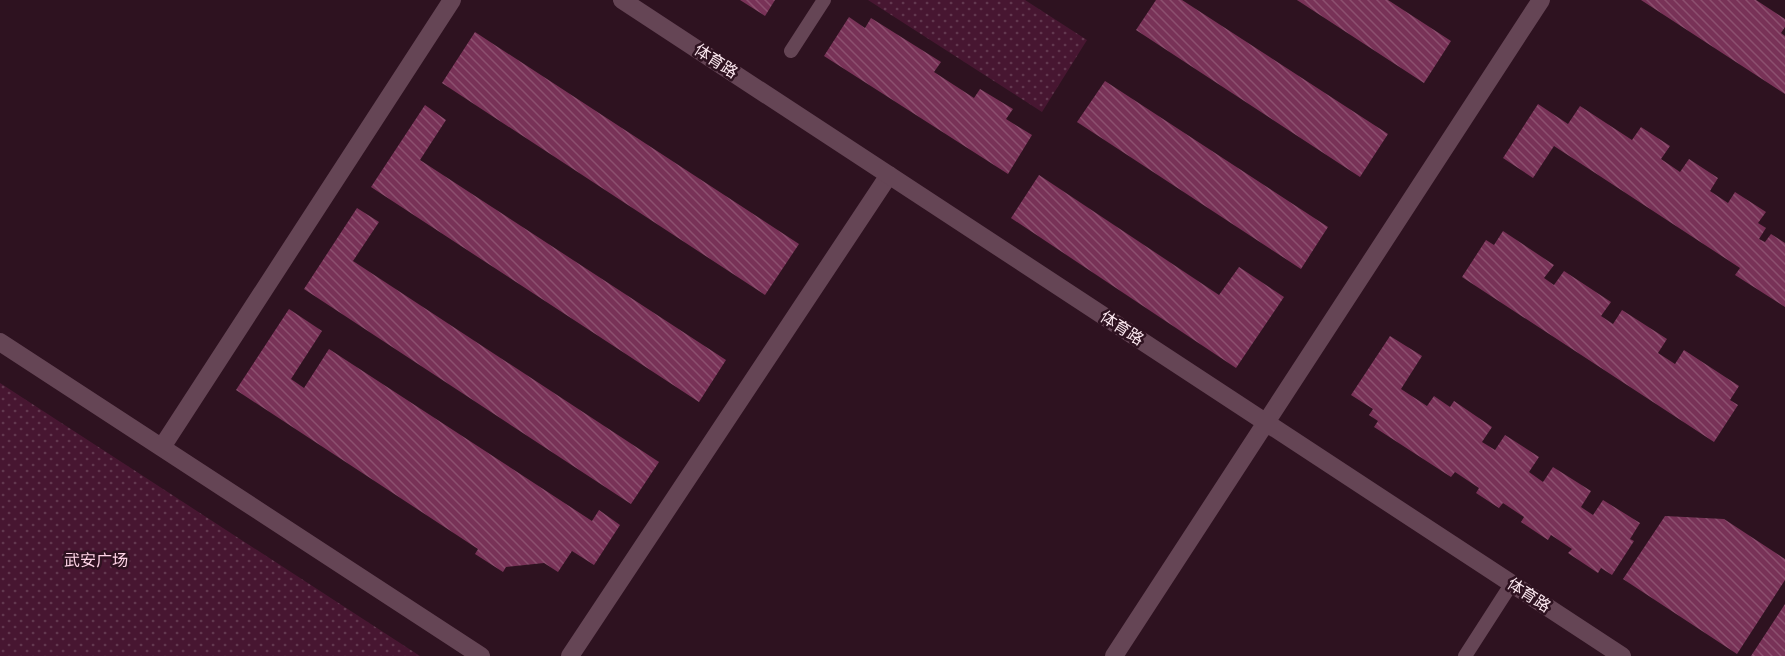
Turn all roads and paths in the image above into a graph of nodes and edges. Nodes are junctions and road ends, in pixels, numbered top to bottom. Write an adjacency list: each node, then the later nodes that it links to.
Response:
1 (452, 0): 9 (street)
2 (622, 0): 6 (street, 体育路)
3 (824, 0): 5 (lane)
4 (1541, 0): 8 (street)
5 (791, 51)
6 (889, 175): 8 (street, 体育路); 12 (street)
7 (0, 342): 9 (street)
8 (1266, 422): 10 (street, 体育路); 13 (street)
9 (162, 447): 11 (street)
10 (1512, 583): 14 (lane); 15 (street, 体育路)
11 (481, 656)
12 (570, 656)
13 (1114, 656)
14 (1465, 656)
15 (1622, 656)

